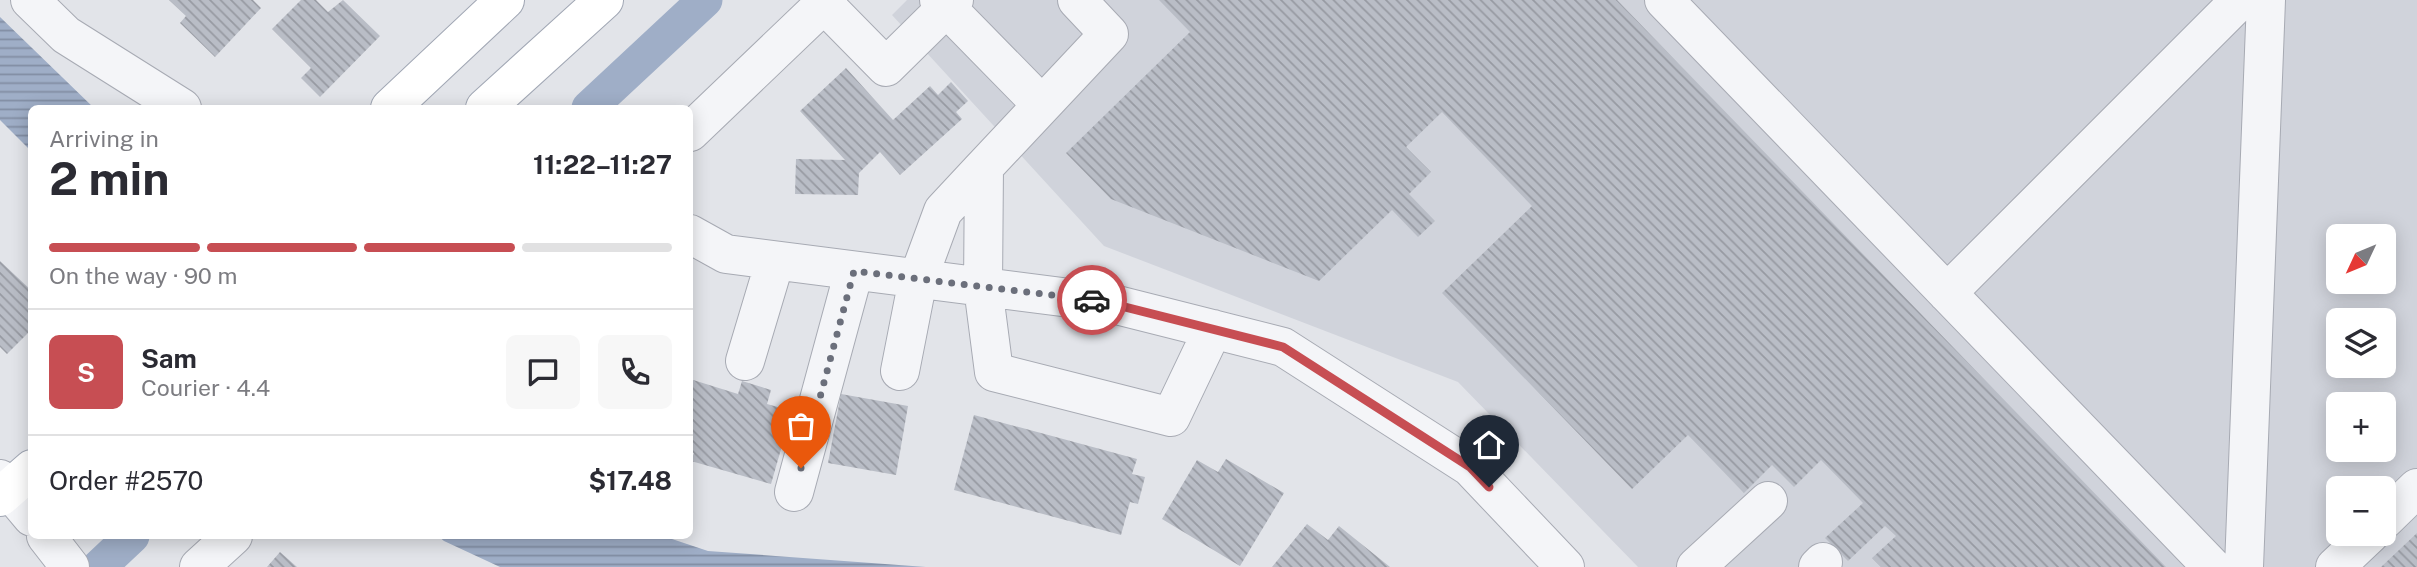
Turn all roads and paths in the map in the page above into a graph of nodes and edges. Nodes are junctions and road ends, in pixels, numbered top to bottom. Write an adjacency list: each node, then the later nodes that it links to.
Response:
1 (30, 0): 10 (street)
2 (505, 0): 11 (main road)
3 (604, 0): 12 (main road)
4 (1077, 0): 13 (street)
5 (1664, 0): 21 (street)
6 (2241, 0): 21 (street)
7 (2266, 0): 37 (street)
8 (826, 2): 9 (street); 14 (street)
9 (947, 3): 13 (street)
10 (177, 105)
11 (393, 105)
12 (488, 105)
13 (1042, 105): 15 (street)
14 (693, 129)
15 (984, 167): 19 (street); 20 (street)
16 (693, 247): 17 (street)
17 (775, 261): 18 (street); 23 (street)
18 (854, 271): 19 (street); 26 (street)
19 (918, 279): 20 (street); 24 (street)
20 (983, 287): 22 (street); 22 (street)
21 (1947, 293): 36 (street)
22 (1213, 329): 34 (street)
23 (745, 361)
24 (900, 371)
25 (2417, 488): 28 (street)
26 (794, 492)
27 (1768, 501): 35 (street)
28 (2396, 508)
29 (48, 539): 32 (street)
30 (230, 539): 33 (street)
31 (2357, 546): 38 (street)
32 (70, 567)
33 (199, 567)
34 (1565, 567)
35 (1696, 567)
36 (2212, 567)
37 (2244, 567)
38 (2335, 567)

